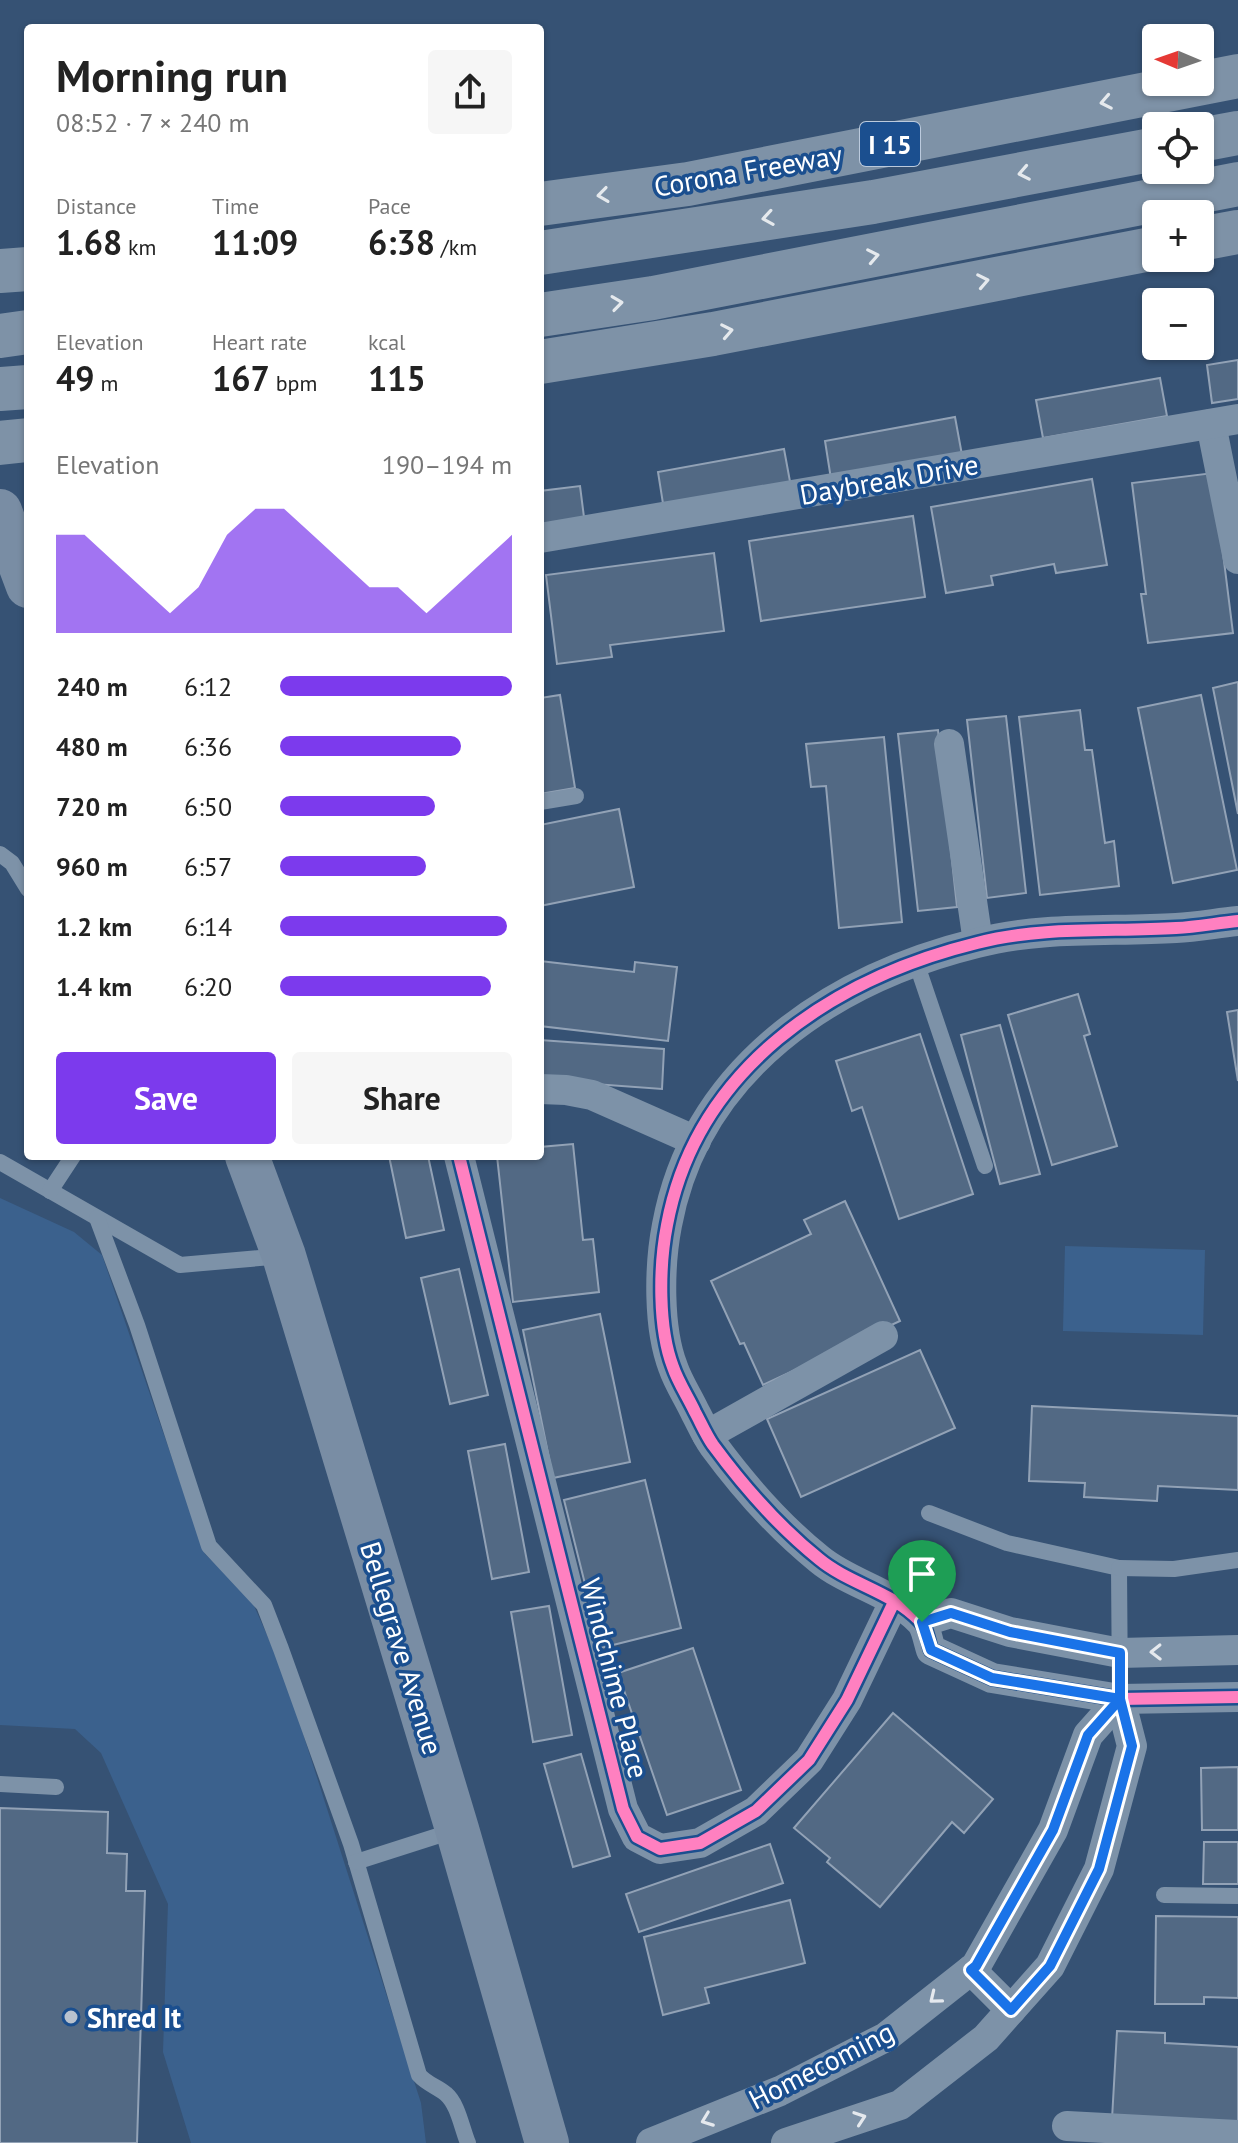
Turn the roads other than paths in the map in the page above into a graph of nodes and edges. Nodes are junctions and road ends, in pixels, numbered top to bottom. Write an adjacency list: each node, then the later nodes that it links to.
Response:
1 (1238, 76): 6 (highway, Corona Freeway / I 15, one-way to 6)
2 (1238, 133): 3 (highway)
3 (1214, 137)
4 (1142, 152): 10 (highway, one-way to 10)
5 (1238, 184): 13 (highway, one-way to 5)
6 (544, 203)
7 (1238, 232): 8 (highway)
8 (1214, 236)
9 (1142, 251): 16 (highway, one-way to 9)
10 (544, 252)
11 (24, 269): 12 (highway)
12 (0, 271)
13 (544, 314)
14 (24, 333): 15 (highway)
15 (0, 336)
16 (544, 361)
17 (24, 387): 18 (highway)
18 (0, 389)
19 (1224, 422): 23 (street, Daybreak Drive); 24 (street)
20 (24, 440): 21 (highway)
21 (0, 443)
22 (3, 520): 25 (main road)
23 (544, 537)
24 (1238, 559)
25 (24, 575)
26 (949, 744): 32 (street)
27 (576, 796): 28 (lane)
28 (544, 801)
29 (0, 854): 30 (lane)
30 (24, 882)
31 (1238, 921): 32 (street)
32 (978, 942): 33 (street)
33 (916, 962): 35 (street); 40 (lane)
34 (544, 1089): 35 (street)
35 (696, 1141): 45 (street)
36 (70, 1160): 41 (lane)
37 (248, 1160): 43 (main road, Bellegrave Avenue)
38 (460, 1160): 49 (street, Windchime Place)
39 (0, 1162): 41 (lane)
40 (985, 1166)
41 (50, 1191): 42 (lane)
42 (97, 1218): 43 (lane); 58 (lane)
43 (284, 1256): 57 (main road, Bellegrave Avenue)
44 (883, 1336): 45 (street)
45 (707, 1435): 49 (street)
46 (929, 1513): 48 (lane)
47 (1238, 1560): 48 (lane)
48 (1119, 1568): 52 (lane)
49 (894, 1602): 50 (street)
50 (922, 1622): 52 (street); 54 (street)
51 (1238, 1650): 52 (street, one-way to 52)
52 (1120, 1653): 54 (lane)
53 (1238, 1697): 54 (street)
54 (1120, 1699): 61 (street, Homecoming); 62 (street, Homecoming)
55 (0, 1784): 56 (lane)
56 (56, 1787)
57 (457, 1829): 58 (lane); 66 (main road, Bellegrave Avenue)
58 (356, 1862): 65 (lane)
59 (1164, 1895): 60 (lane)
60 (1238, 1896)
61 (971, 1970): 62 (street); 67 (street, Homecoming, one-way to 67)
62 (1011, 2010): 68 (street, Homecoming, one-way to 62)
63 (1067, 2126): 64 (street)
64 (1238, 2135)
65 (468, 2143)
66 (547, 2143)
67 (651, 2143)
68 (786, 2143)

